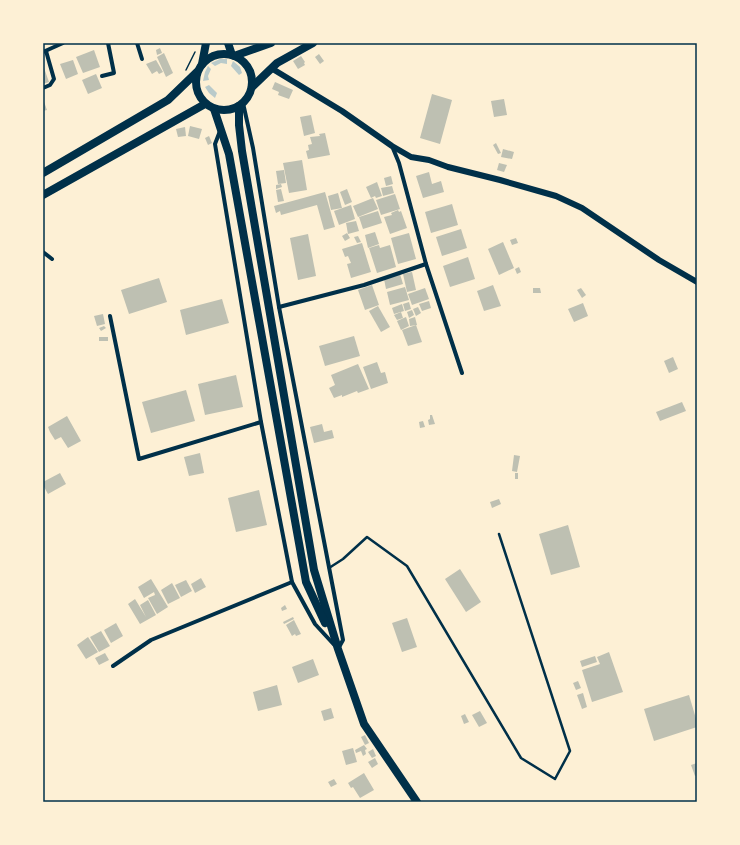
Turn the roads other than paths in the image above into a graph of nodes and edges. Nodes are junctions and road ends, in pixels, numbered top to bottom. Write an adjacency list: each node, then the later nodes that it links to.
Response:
1 (63, 43): 8 (street)
2 (108, 43): 14 (street)
3 (137, 43): 10 (street)
4 (206, 43): 11 (main road)
5 (228, 43): 9 (main road)
6 (271, 43): 9 (main road)
7 (313, 43): 12 (main road)
8 (44, 52): 16 (street)
9 (233, 56): 11 (main road); 15 (main road)
10 (142, 59)
11 (202, 64): 13 (main road)
12 (271, 68): 15 (main road); 21 (street)
13 (197, 72): 17 (main road); 22 (main road)
14 (102, 76)
15 (252, 87): 18 (main road)
16 (43, 88)
17 (205, 104): 19 (main road); 23 (main road)
18 (241, 105): 19 (main road); 28 (street); 35 (main road)
19 (214, 109): 20 (main road)
20 (221, 130): 31 (street); 35 (main road)
21 (392, 146): 26 (street); 27 (street)
22 (43, 173)
23 (43, 195)
24 (43, 252): 25 (street)
25 (52, 259)
26 (426, 264): 28 (street); 30 (street)
27 (697, 282)
28 (279, 307): 33 (street)
29 (110, 316): 31 (street)
30 (462, 373)
31 (261, 422): 34 (street)
32 (499, 534): 33 (lane)
33 (329, 569): 35 (street)
34 (292, 582): 35 (street); 36 (street)
35 (338, 649): 37 (main road)
36 (113, 666)
37 (417, 802)

